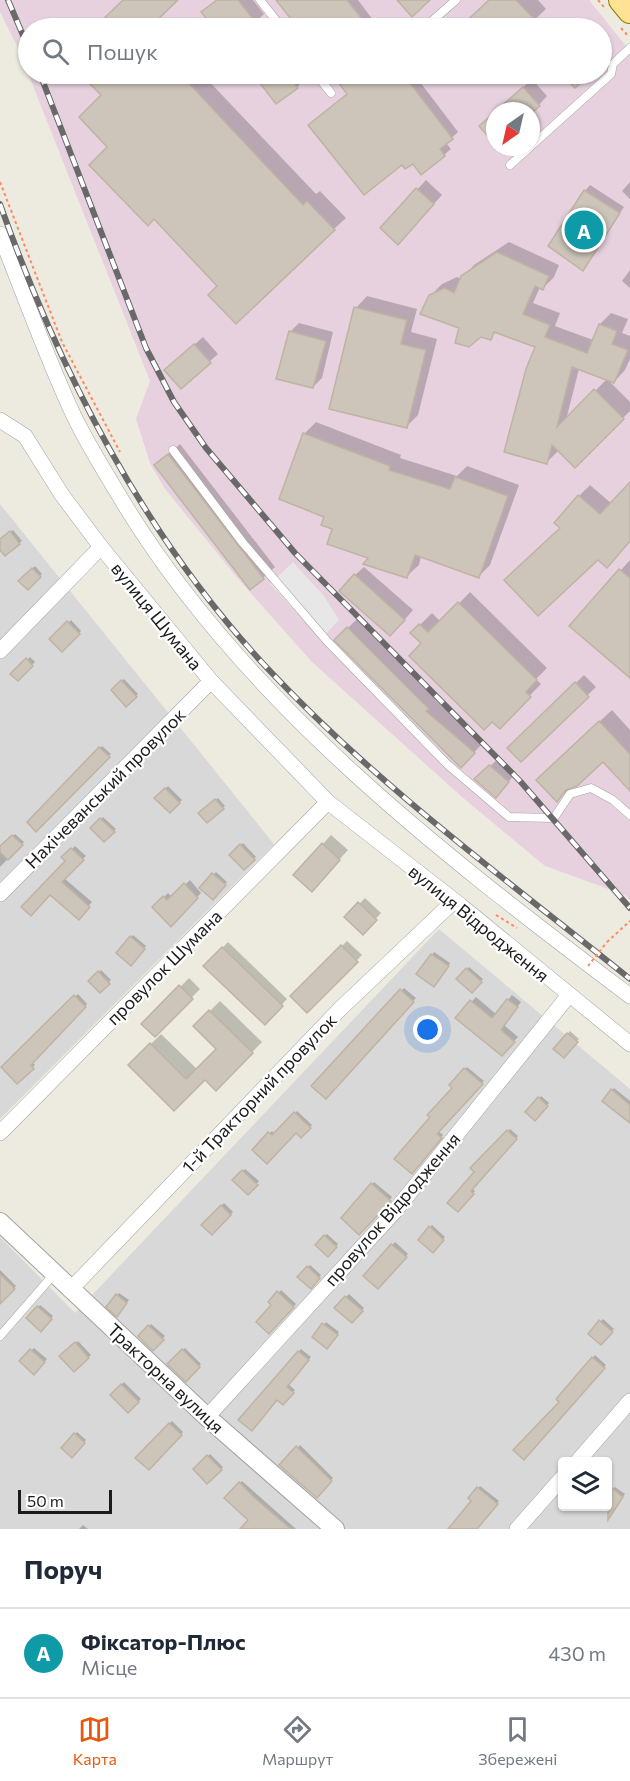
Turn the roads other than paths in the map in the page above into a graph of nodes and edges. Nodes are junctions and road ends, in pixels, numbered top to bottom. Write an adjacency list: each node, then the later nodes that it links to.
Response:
1 (260, 0): 5 (lane)
2 (456, 0): 6 (lane)
3 (621, 0): 4 (main road)
4 (630, 11)
5 (274, 18)
6 (435, 18)
7 (630, 48): 8 (lane)
8 (612, 69)
9 (324, 84): 11 (lane)
10 (600, 84): 12 (lane)
11 (331, 93)
12 (540, 137)
13 (519, 156): 14 (lane)
14 (510, 165)
15 (0, 234): 26 (street)
16 (0, 420): 18 (street, вулиця Шумана)
17 (173, 450): 22 (lane)
18 (101, 547): 19 (street); 20 (street, вулиця Шумана)
19 (0, 651)
20 (211, 681): 21 (street, вулиця Шумана); 23 (street, Нахічеванський провулок)
21 (328, 802): 24 (street, вулиця Відродження); 28 (street, провулок Шумана)
22 (630, 815)
23 (0, 894)
24 (454, 901): 25 (street, вулиця Відродження); 31 (street, 1-й Тракторний провулок)
25 (569, 995): 27 (street, вулиця Відродження); 34 (street, провулок Відродження)
26 (630, 996)
27 (630, 1044)
28 (0, 1132)
29 (0, 1222): 30 (street, Тракторна вулиця)
30 (54, 1275): 31 (street, Тракторна вулиця); 32 (lane)
31 (70, 1290): 34 (street, Тракторна вулиця)
32 (0, 1336)
33 (630, 1401): 35 (street)
34 (207, 1417): 37 (street, Тракторна вулиця)
35 (581, 1457)
36 (558, 1483): 38 (street)
37 (335, 1529)
38 (517, 1529)

